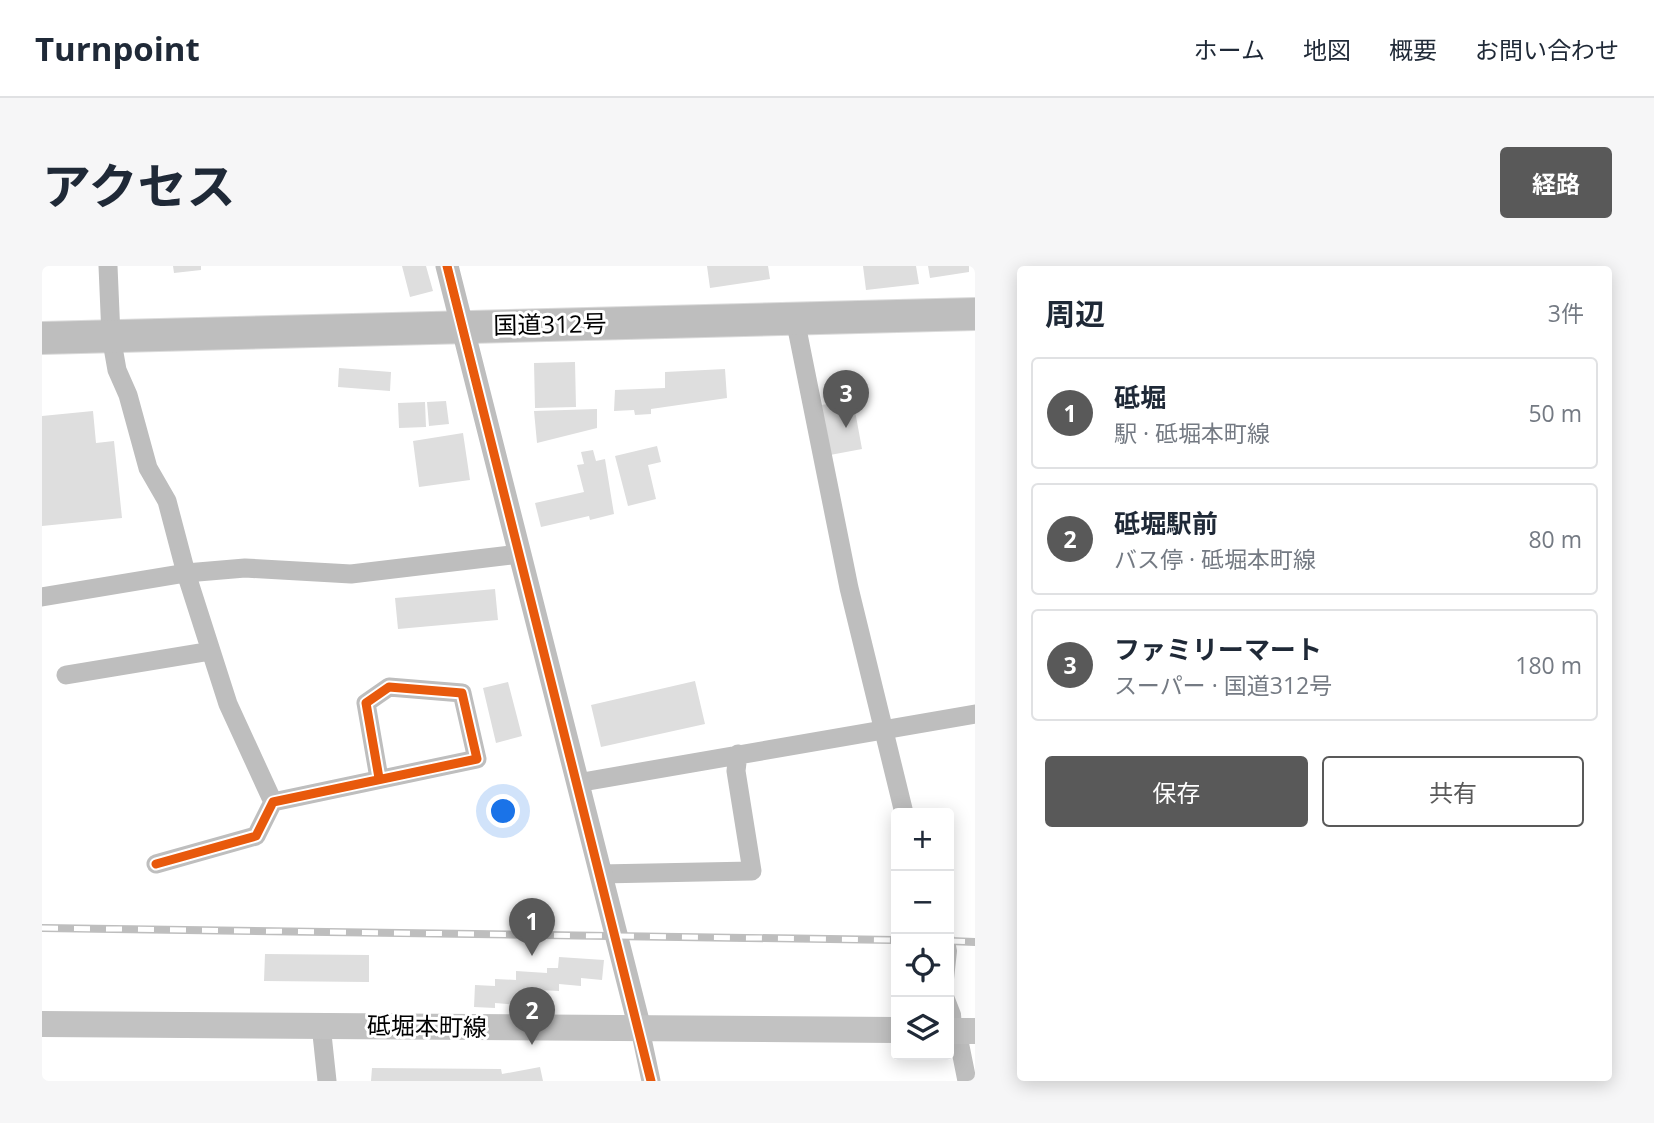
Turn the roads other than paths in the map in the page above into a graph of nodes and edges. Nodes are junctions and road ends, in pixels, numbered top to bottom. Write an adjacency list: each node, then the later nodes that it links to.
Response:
1 (108, 266): 6 (street)
2 (447, 266): 5 (street)
3 (975, 314): 4 (highway, 国道312号)
4 (795, 319): 5 (highway, 国道312号); 14 (street)
5 (461, 327): 6 (highway, 国道312号); 8 (street)
6 (111, 336): 7 (highway, 国道312号); 9 (street)
7 (42, 338)
8 (520, 554): 9 (street); 17 (street)
9 (186, 573): 10 (street); 11 (street)
10 (42, 597)
11 (211, 651): 12 (street); 18 (street)
12 (66, 675)
13 (975, 714): 14 (street)
14 (882, 732): 15 (street); 19 (street)
15 (738, 754): 17 (street); 21 (street)
16 (379, 778): 16 (street); 18 (street)
17 (577, 783): 21 (street)
18 (273, 802): 20 (street)
19 (903, 808)
20 (156, 864)
21 (600, 874): 25 (street)
22 (949, 997): 27 (lane)
23 (42, 1024): 24 (main road, 砥堀本町線)
24 (321, 1026): 25 (main road, 砥堀本町線); 28 (street)
25 (640, 1029): 26 (main road, 砥堀本町線); 29 (street)
26 (891, 1030)
27 (960, 1031): 30 (street)
28 (327, 1081)
29 (651, 1081)
30 (967, 1081)

